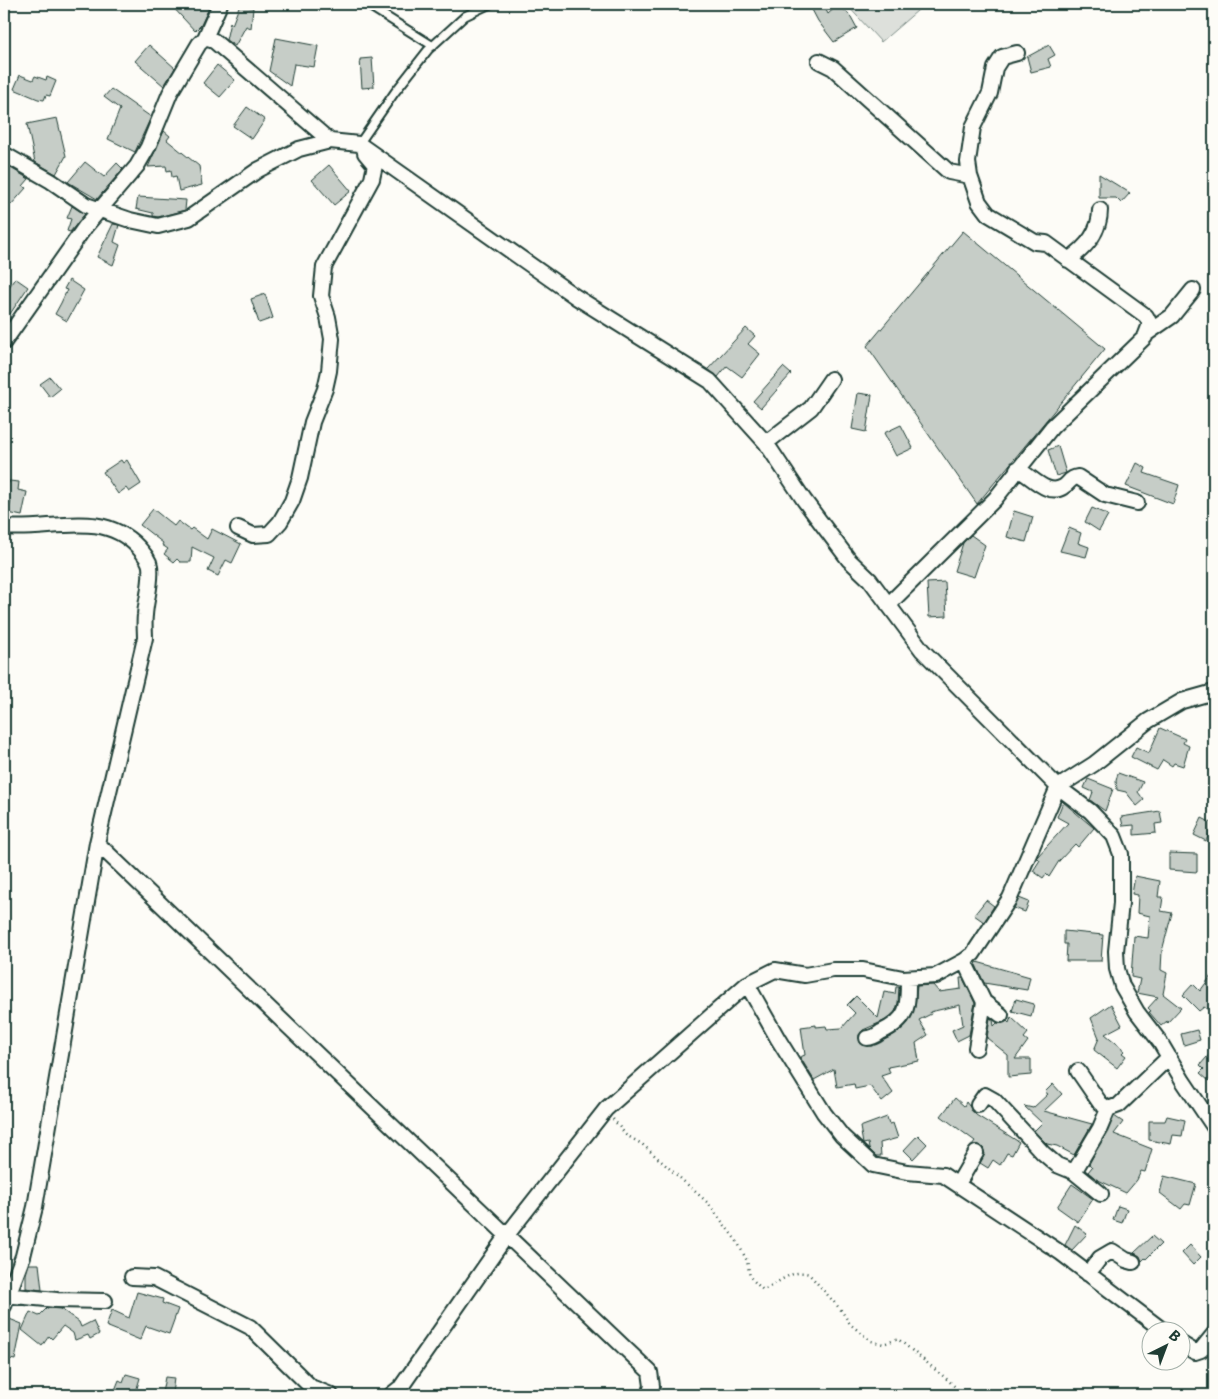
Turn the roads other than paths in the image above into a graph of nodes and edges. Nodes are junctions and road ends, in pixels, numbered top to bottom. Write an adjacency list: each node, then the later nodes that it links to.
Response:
1 (220, 4): 4 (street)
2 (366, 4): 5 (lane)
3 (490, 4): 5 (lane)
4 (205, 38): 8 (street); 12 (street)
5 (433, 46): 9 (lane)
6 (1018, 53): 11 (street)
7 (819, 61): 11 (street)
8 (330, 141): 9 (street); 12 (street)
9 (359, 144): 19 (street); 23 (street)
10 (4, 154): 12 (street)
11 (970, 176): 14 (street)
12 (99, 210): 17 (street)
13 (1100, 210): 14 (street)
14 (1068, 260): 16 (street)
15 (1193, 290): 16 (street)
16 (1146, 334): 20 (street)
17 (4, 342)
18 (831, 379): 19 (street)
19 (766, 443): 24 (street)
20 (1018, 469): 21 (street); 24 (street)
21 (1136, 503)
22 (4, 528): 27 (street)
23 (238, 528)
24 (888, 605): 26 (street)
25 (1214, 692): 26 (street)
26 (1058, 787): 28 (street); 35 (street)
27 (97, 842): 44 (street); 48 (street)
28 (964, 961): 29 (street); 31 (street)
29 (908, 978): 30 (street); 33 (street)
30 (747, 984): 42 (street); 44 (street)
31 (984, 1002): 32 (street); 34 (street)
32 (1001, 1015)
33 (867, 1038)
34 (976, 1048)
35 (1168, 1057): 38 (street); 39 (street)
36 (1078, 1071): 38 (street)
37 (978, 1105): 41 (street)
38 (1108, 1109): 41 (street)
39 (1214, 1127)
40 (976, 1153): 42 (street)
41 (1074, 1172): 43 (street)
42 (958, 1184): 46 (street)
43 (1102, 1194)
44 (507, 1235): 54 (street); 55 (street)
45 (1133, 1262): 46 (street)
46 (1088, 1274): 50 (street)
47 (132, 1277): 53 (street)
48 (5, 1299): 49 (street)
49 (105, 1301)
50 (1152, 1322)
51 (1214, 1334): 52 (street)
52 (1190, 1349)
53 (330, 1395)
54 (391, 1395)
55 (649, 1395)

